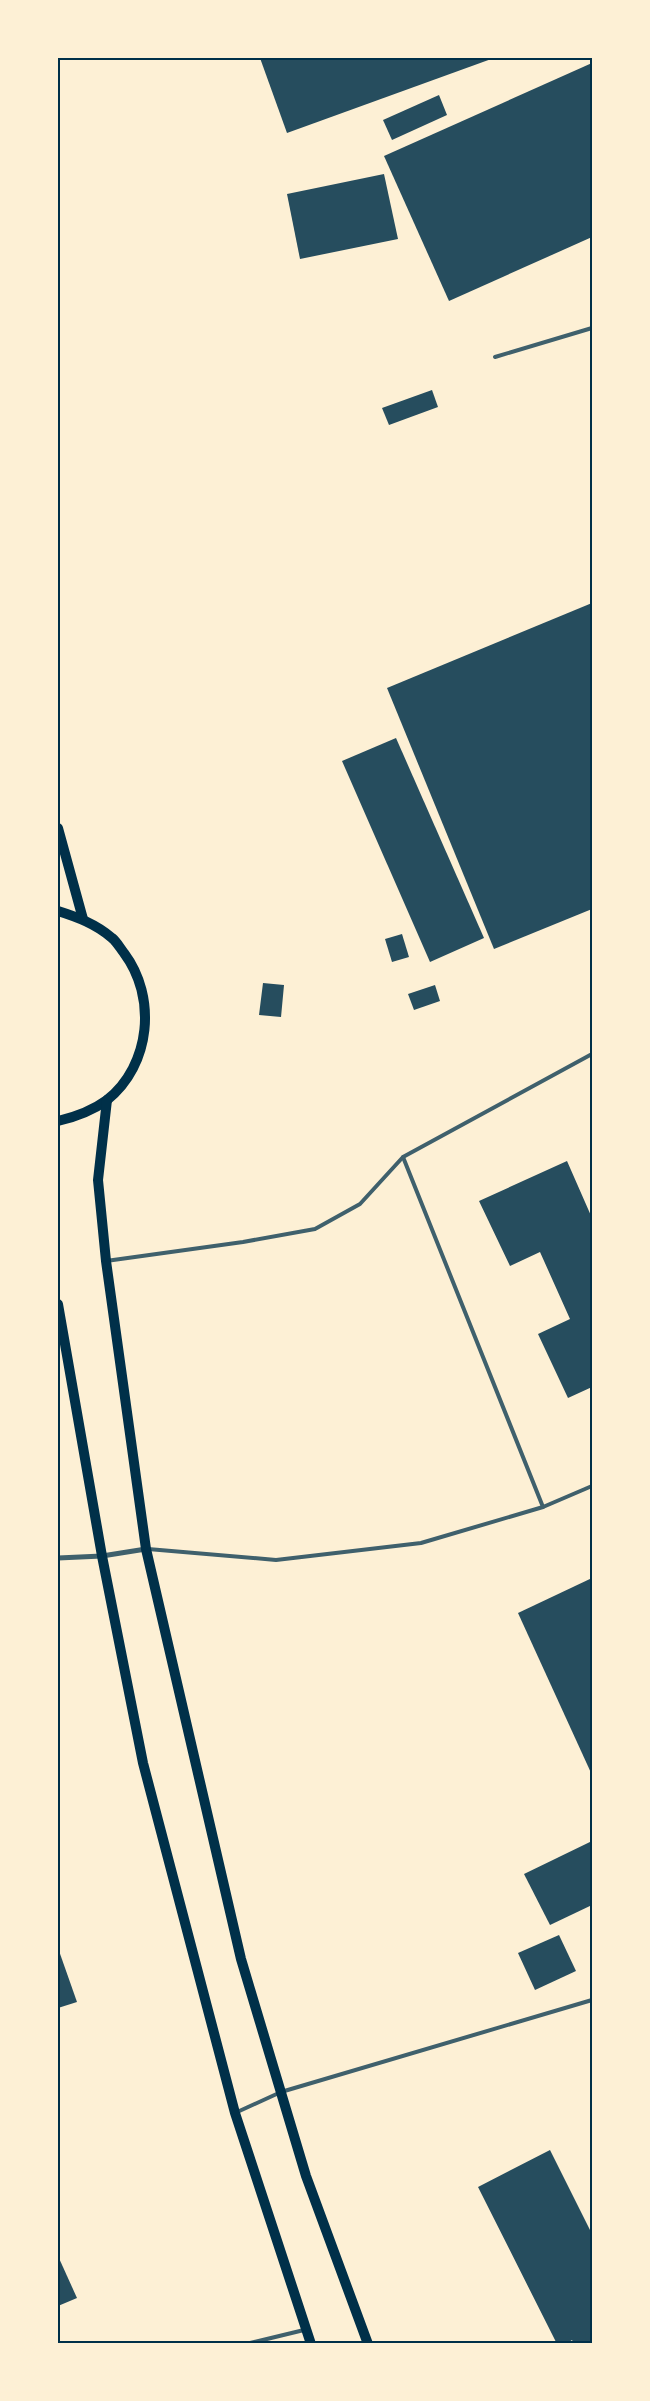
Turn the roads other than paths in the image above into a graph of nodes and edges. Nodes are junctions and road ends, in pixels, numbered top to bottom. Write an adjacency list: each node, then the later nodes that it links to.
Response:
1 (592, 328): 2 (lane)
2 (495, 358)
3 (58, 828): 5 (main road)
4 (58, 911): 5 (main road)
5 (83, 919): 7 (main road)
6 (592, 1054): 9 (lane)
7 (107, 1100): 8 (main road); 10 (main road)
8 (58, 1121)
9 (403, 1157): 10 (lane); 13 (lane)
10 (106, 1261): 14 (main road)
11 (58, 1304): 15 (main road)
12 (592, 1486): 13 (lane)
13 (543, 1508): 14 (lane)
14 (146, 1549): 15 (street); 18 (main road)
15 (102, 1556): 16 (street); 19 (main road)
16 (58, 1558)
17 (592, 2000): 18 (lane)
18 (281, 2092): 19 (lane); 23 (main road)
19 (235, 2113): 20 (main road)
20 (306, 2329): 21 (lane); 22 (main road)
21 (246, 2344)
22 (311, 2344)
23 (368, 2344)

